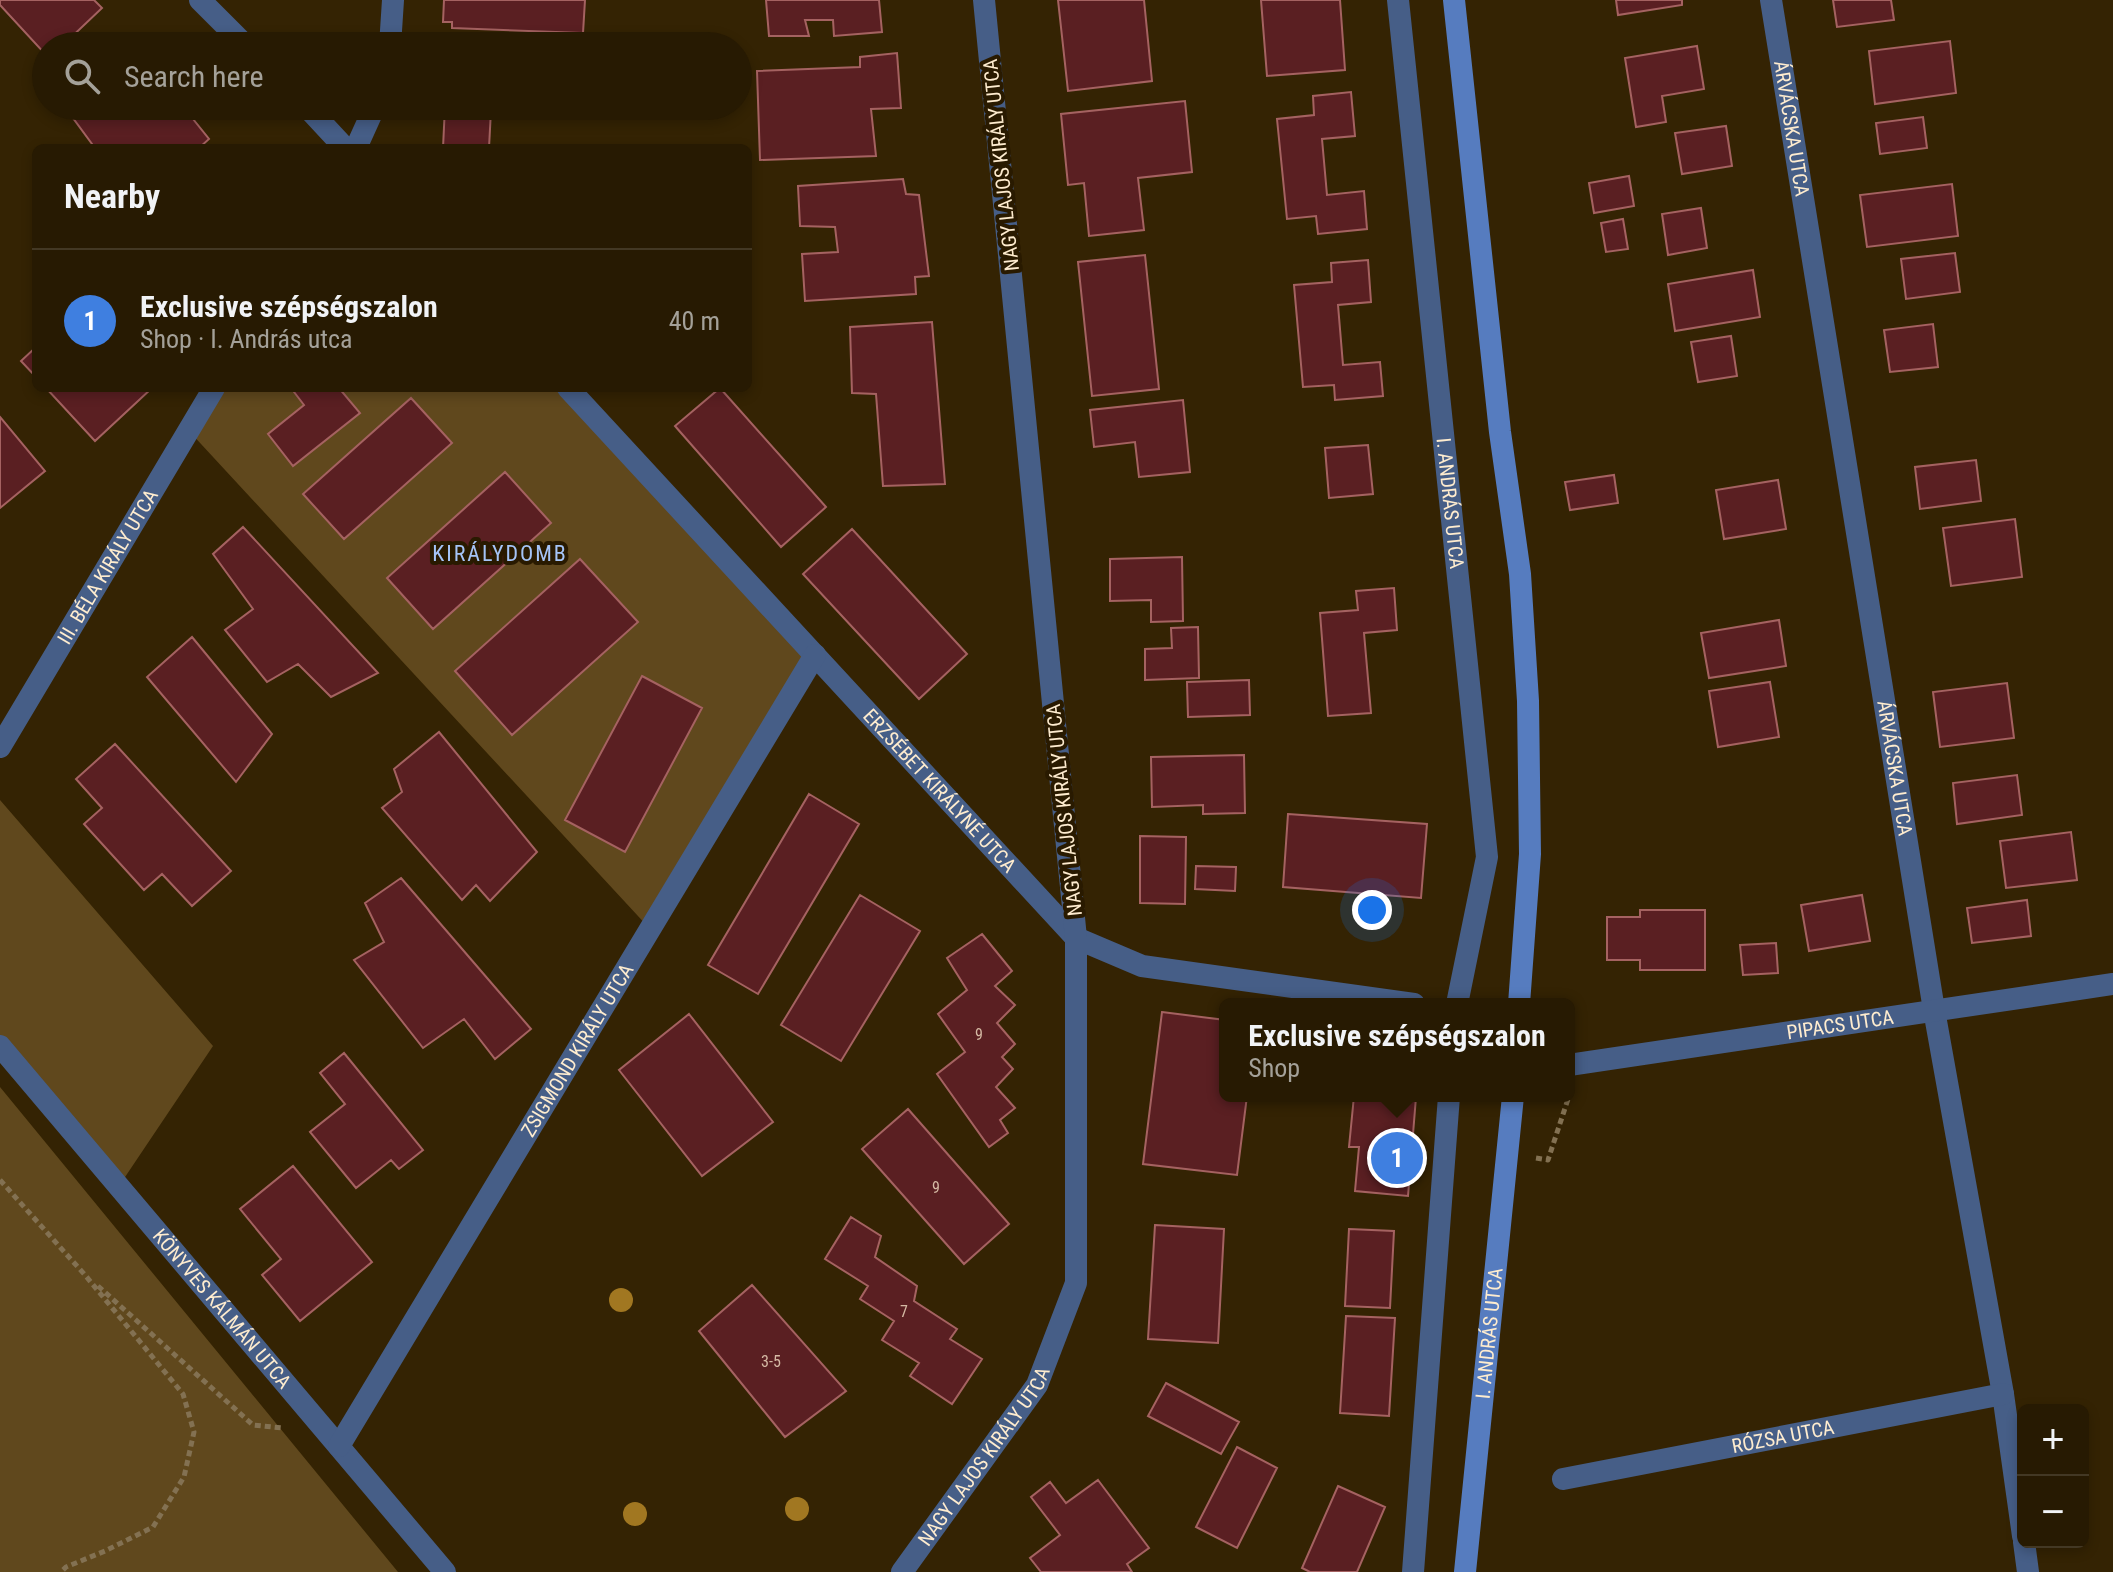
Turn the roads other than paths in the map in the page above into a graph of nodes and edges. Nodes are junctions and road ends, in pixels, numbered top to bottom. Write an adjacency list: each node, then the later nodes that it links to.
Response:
1 (200, 0): 7 (street)
2 (393, 0): 8 (street)
3 (984, 0): 17 (street, NAGY LAJOS KIRÁLY UTCA)
4 (1398, 0): 20 (street, I. ANDRÁS UTCA)
5 (1454, 0): 21 (main road)
6 (1771, 0): 22 (street, ÁRVÁCSKA UTCA)
7 (232, 32)
8 (391, 32)
9 (319, 120): 11 (street)
10 (369, 120): 12 (street)
11 (341, 144)
12 (358, 144)
13 (212, 392): 16 (street, III. BÉLA KIRÁLY UTCA)
14 (572, 392): 15 (street, ERZSÉBET KIRÁLYNÉ UTCA)
15 (815, 655): 17 (street, ERZSÉBET KIRÁLYNÉ UTCA); 28 (street, ZSIGMOND KIRÁLY UTCA)
16 (0, 747)
17 (1076, 938): 19 (street, ERZSÉBET KIRÁLYNÉ UTCA); 33 (street, NAGY LAJOS KIRÁLY UTCA)
18 (2113, 984): 22 (street, PIPACS UTCA)
19 (1371, 998)
20 (1458, 998)
21 (1519, 998)
22 (1934, 1010): 24 (street, PIPACS UTCA); 27 (street, ÁRVÁCSKA UTCA)
23 (0, 1046): 28 (street, KÖNYVES KÁLMÁN UTCA)
24 (1575, 1064)
25 (1449, 1102): 34 (street)
26 (1512, 1102): 35 (main road, I. ANDRÁS UTCA)
27 (2003, 1394): 29 (street, RÓZSA UTCA); 30 (street, ÁRVÁCSKA UTCA)
28 (339, 1446): 32 (street, KÖNYVES KÁLMÁN UTCA)
29 (1563, 1479)
30 (2017, 1493)
31 (2025, 1548): 36 (street)
32 (445, 1572)
33 (902, 1572)
34 (1413, 1572)
35 (1465, 1572)
36 (2028, 1572)

